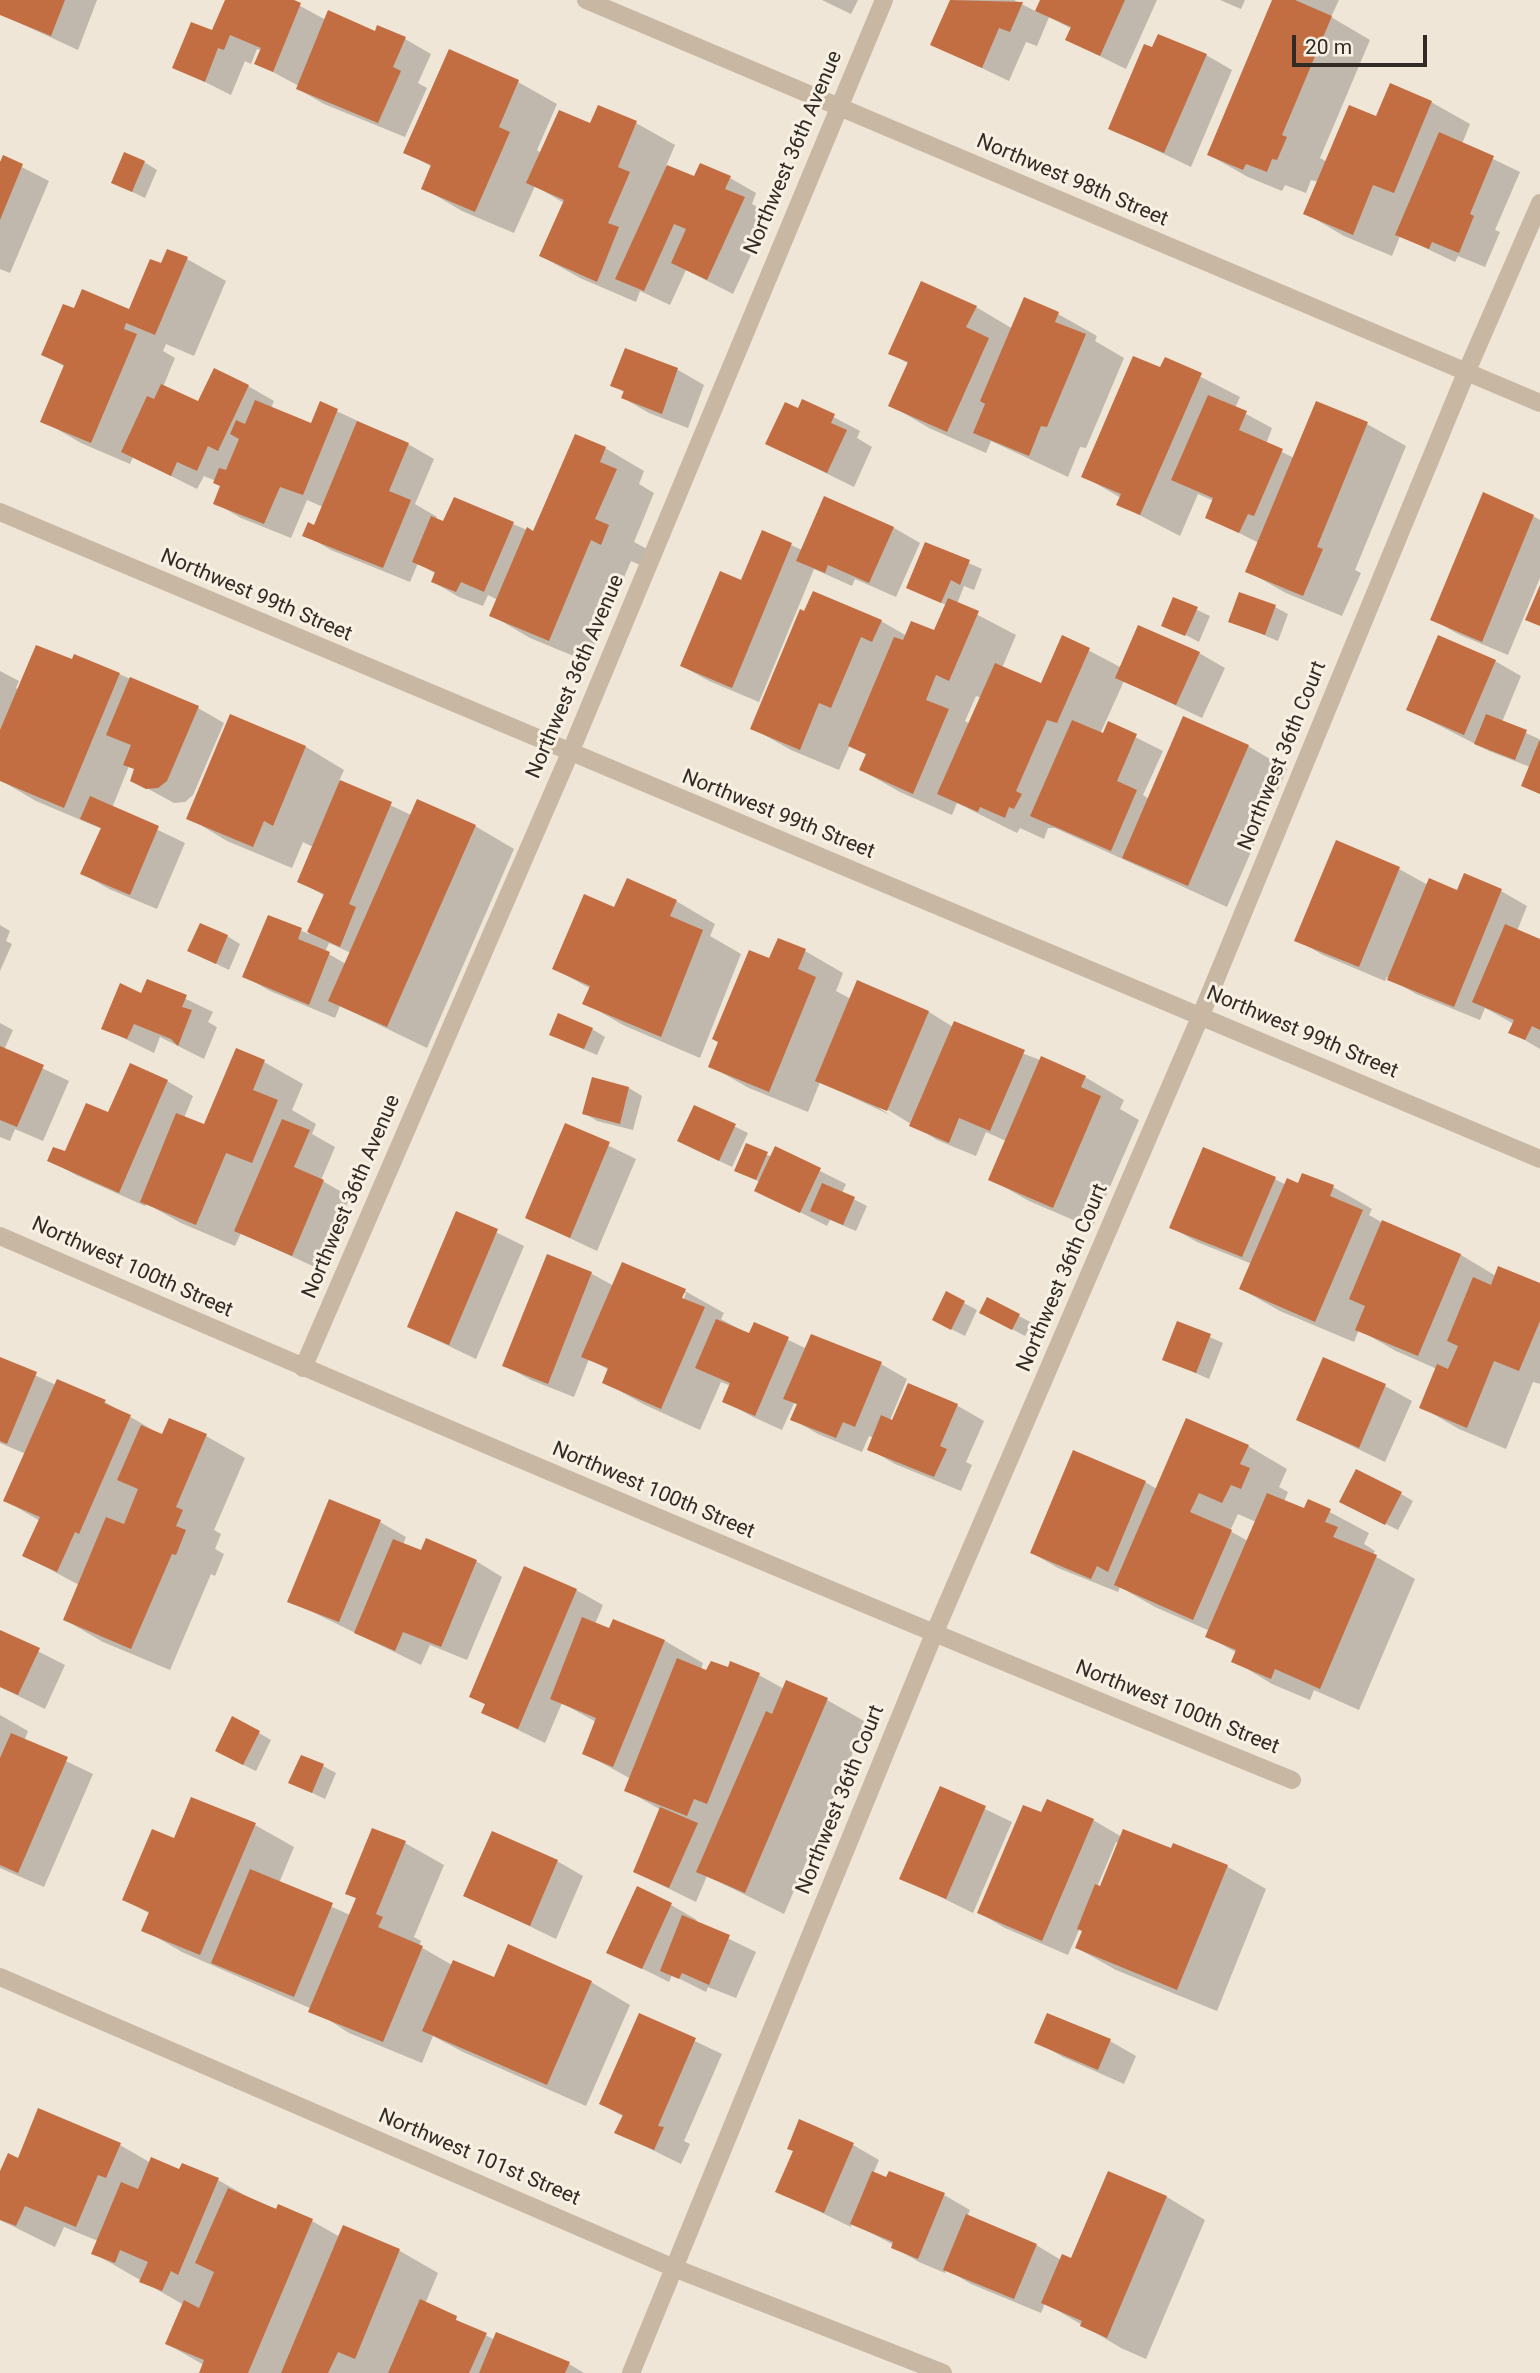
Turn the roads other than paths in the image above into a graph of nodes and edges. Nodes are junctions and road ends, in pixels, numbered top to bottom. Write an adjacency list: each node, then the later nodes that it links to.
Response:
1 (586, 0): 3 (street, Northwest 98th Street)
2 (884, 0): 3 (street, Northwest 36th Avenue)
3 (837, 106): 5 (street, Northwest 98th Street); 8 (street, Northwest 36th Avenue)
4 (1540, 203): 5 (street, Northwest 36th Court)
5 (1466, 373): 6 (street, Northwest 98th Street); 9 (street, Northwest 36th Court)
6 (1540, 403)
7 (0, 512): 8 (street, Northwest 99th Street)
8 (570, 753): 9 (street, Northwest 99th Street); 12 (street, Northwest 36th Avenue)
9 (1201, 1015): 10 (street, Northwest 99th Street); 13 (street, Northwest 36th Court)
10 (1540, 1159)
11 (0, 1236): 12 (street, Northwest 100th Street)
12 (303, 1368): 13 (street, Northwest 100th Street)
13 (934, 1634): 14 (street, Northwest 100th Street); 16 (street, Northwest 36th Court)
14 (1292, 1780)
15 (0, 1977): 16 (street, Northwest 101st Street)
16 (674, 2268): 17 (street, Northwest 36th Court); 18 (street, Northwest 101st Street)
17 (631, 2373)
18 (943, 2373)

